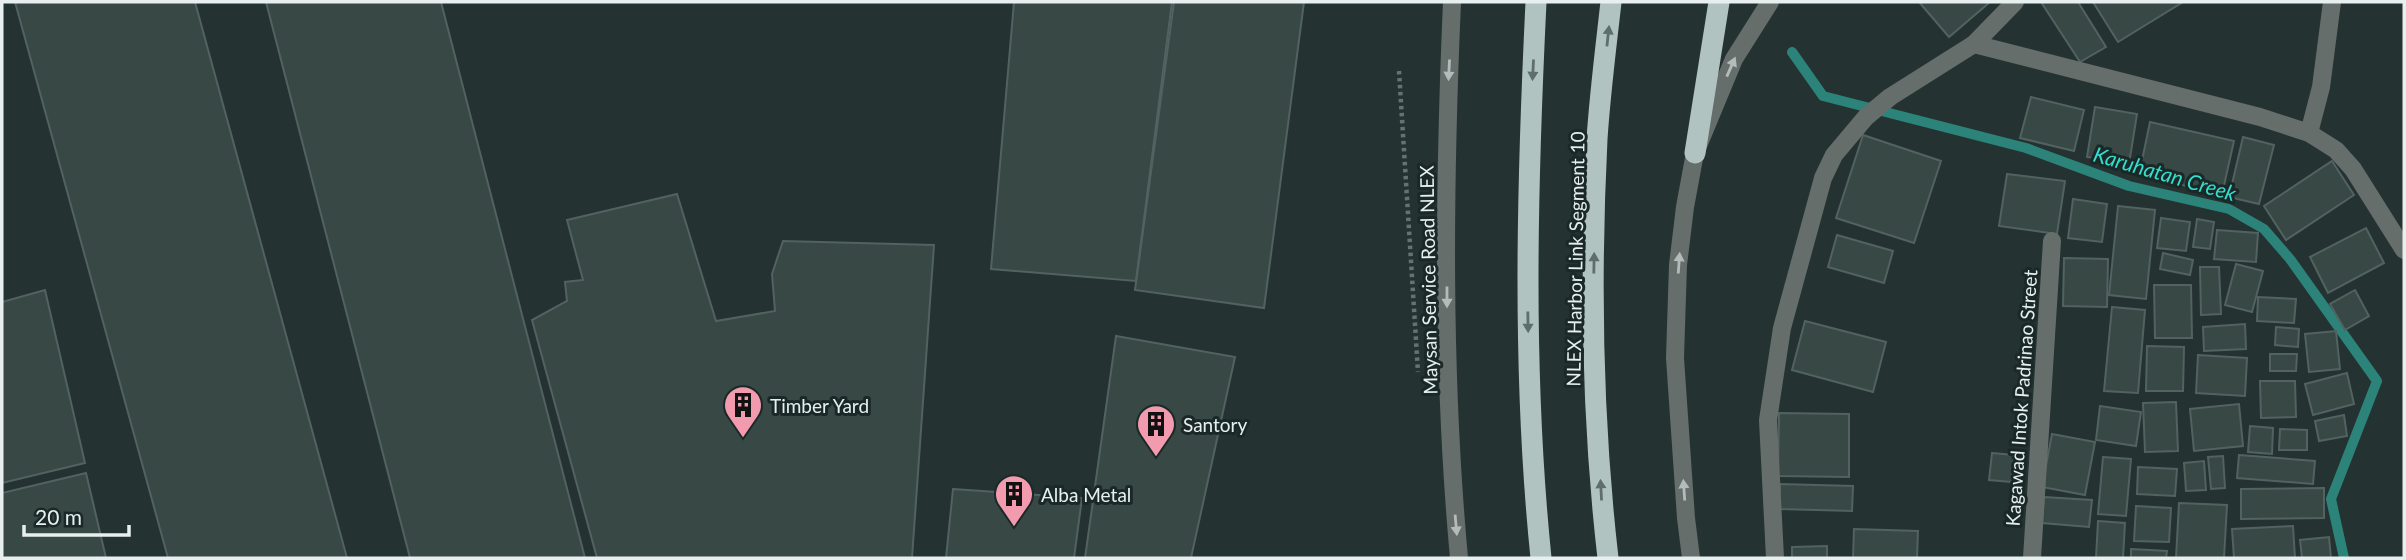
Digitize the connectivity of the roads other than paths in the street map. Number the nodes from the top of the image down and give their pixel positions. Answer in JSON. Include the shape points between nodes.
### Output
{"nodes":[{"id":1,"x":1452,"y":2,"type":"edge"},
{"id":2,"x":1536,"y":2,"type":"edge"},
{"id":3,"x":1611,"y":2,"type":"edge"},
{"id":4,"x":1719,"y":2,"type":"edge"},
{"id":5,"x":1770,"y":2,"type":"edge"},
{"id":6,"x":2015,"y":2,"type":"edge"},
{"id":7,"x":2332,"y":2,"type":"edge"},
{"id":8,"x":1974,"y":44,"type":"junction"},
{"id":9,"x":2309,"y":133,"type":"junction"},
{"id":10,"x":1695,"y":153,"type":"junction"},
{"id":11,"x":2052,"y":241,"type":"dead end"},
{"id":12,"x":2404,"y":250,"type":"edge"},
{"id":13,"x":1459,"y":558,"type":"edge"},
{"id":14,"x":1541,"y":558,"type":"edge"},
{"id":15,"x":1608,"y":558,"type":"edge"},
{"id":16,"x":1691,"y":558,"type":"edge"},
{"id":17,"x":1775,"y":558,"type":"edge"},
{"id":18,"x":2032,"y":558,"type":"edge"}],
"edges":[{"from":1,"to":13,"type":"street","name":"Maysan Service Road NLEX","one_way":true,"via":[[1447,323]]},
{"from":2,"to":14,"type":"highway","one_way":true,"via":[[1527,321]]},
{"from":15,"to":3,"type":"highway","name":"NLEX Harbor Link Segment 10","one_way":true,"via":[[1593,322],[1597,138]]},
{"from":4,"to":10,"type":"highway"},
{"from":10,"to":5,"type":"street","one_way":true,"via":[[1734,59]]},
{"from":6,"to":8,"type":"street"},
{"from":7,"to":9,"type":"street","via":[[2321,87]]},
{"from":8,"to":9,"type":"street"},
{"from":8,"to":17,"type":"street","via":[[1866,117],[1834,155],[1823,178],[1782,328],[1768,420]]},
{"from":9,"to":12,"type":"street","via":[[2336,150],[2353,169]]},
{"from":16,"to":10,"type":"street","one_way":true,"via":[[1675,358],[1678,265]]},
{"from":11,"to":18,"type":"street","name":"Kagawad Intok Padrinao Street"}]}
